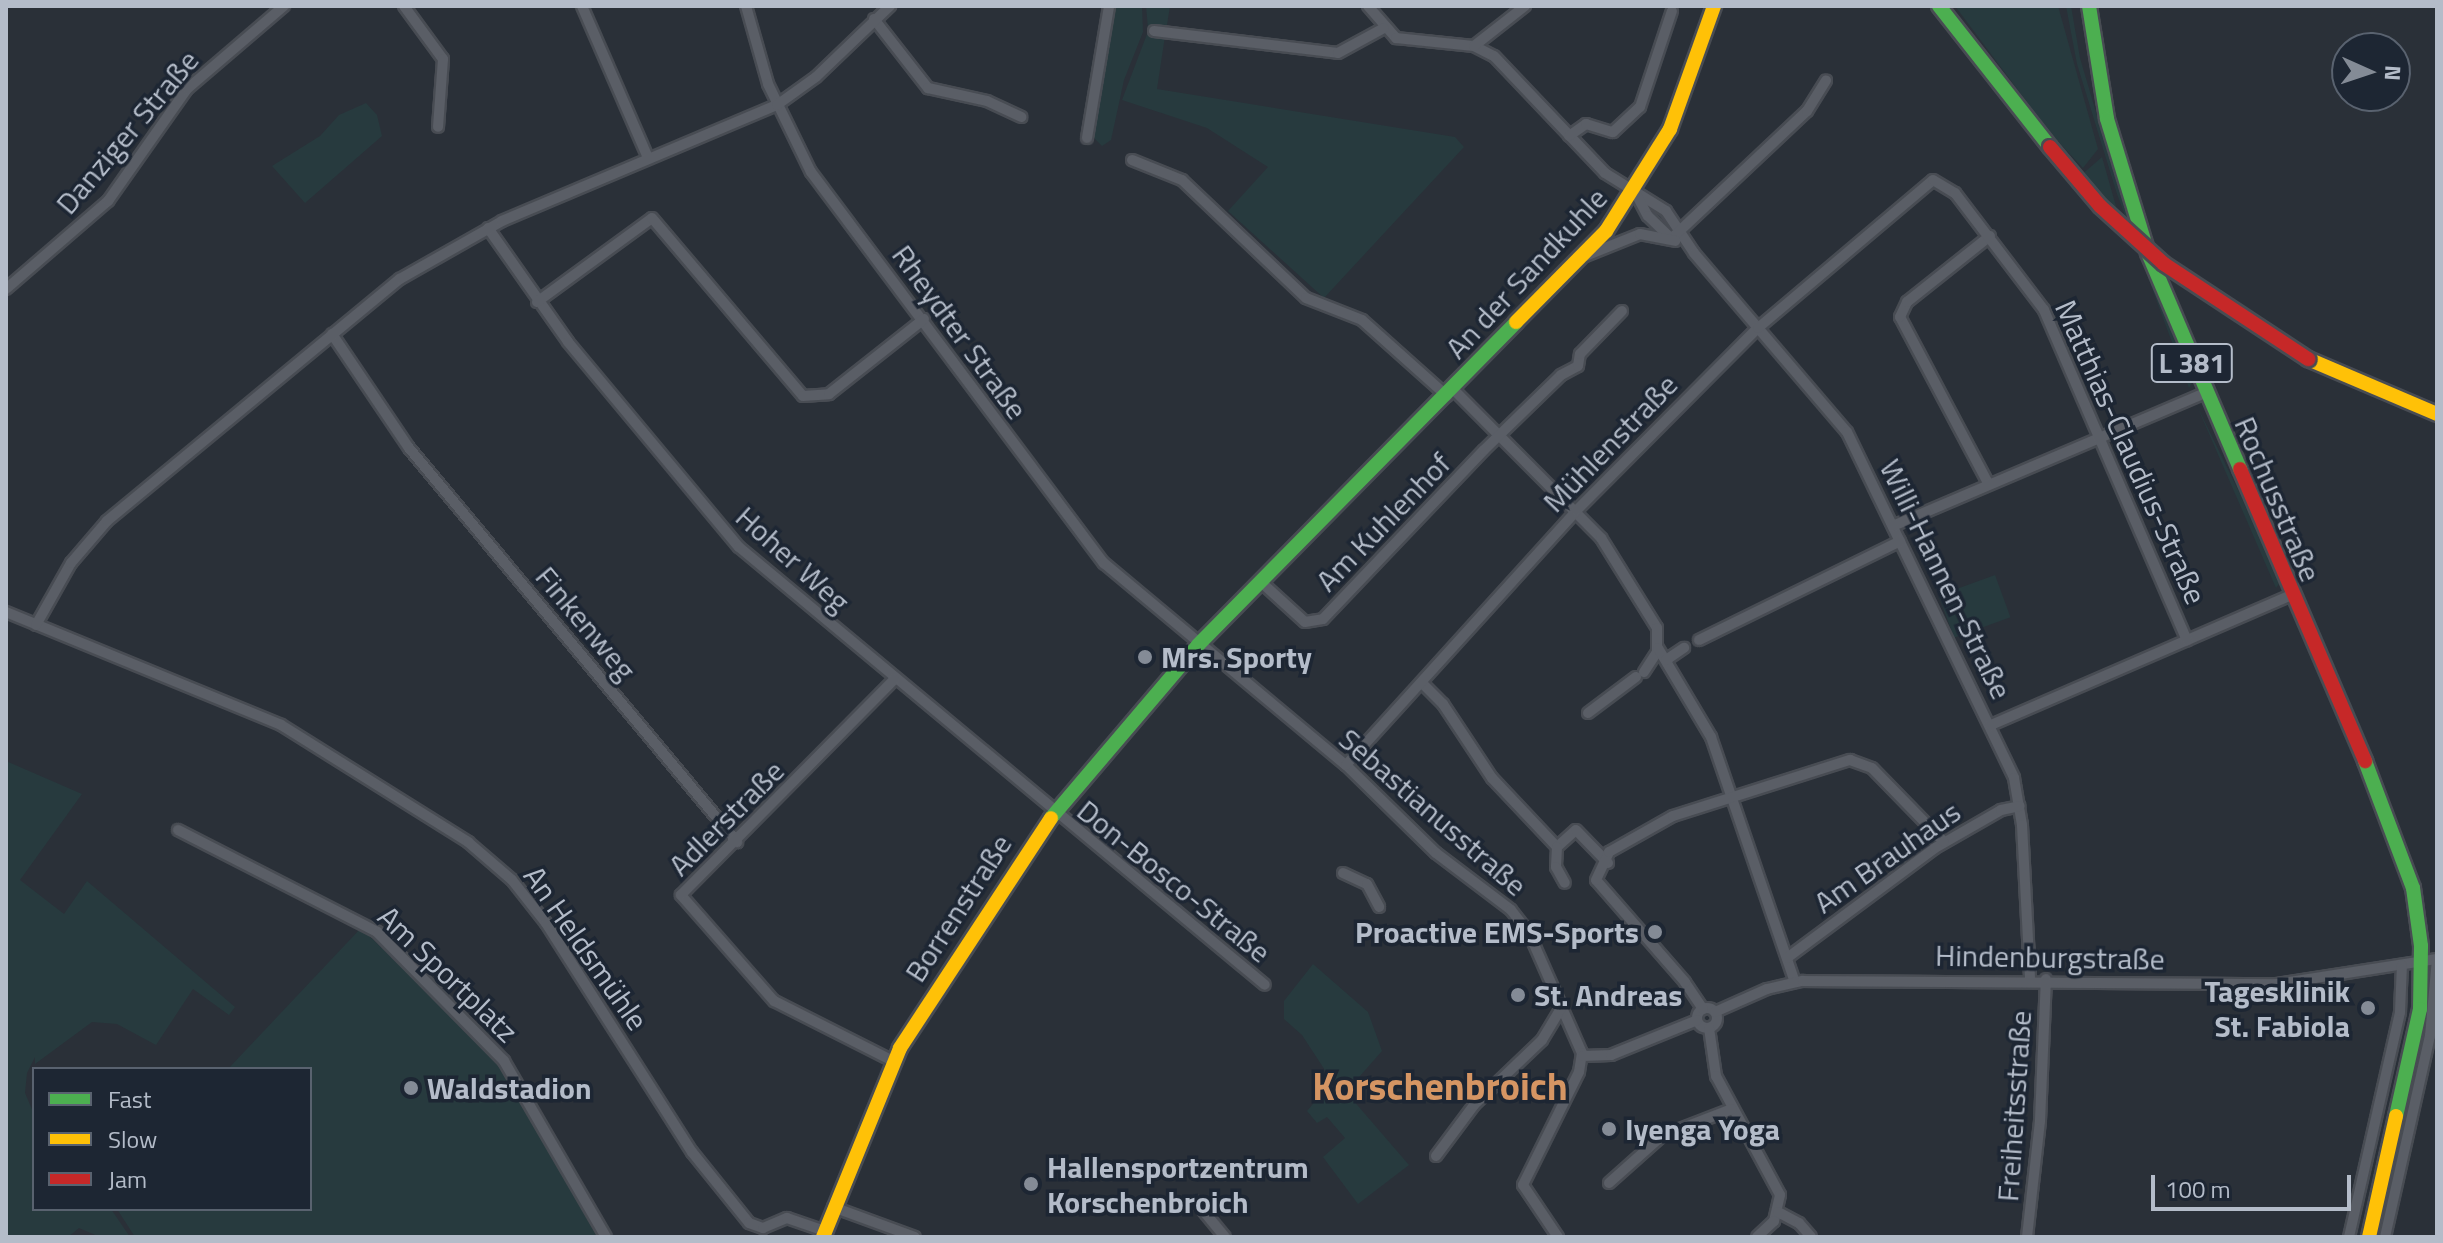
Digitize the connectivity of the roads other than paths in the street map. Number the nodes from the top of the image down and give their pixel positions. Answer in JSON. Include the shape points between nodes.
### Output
{"nodes":[{"id":1,"x":284,"y":6,"type":"edge"},
{"id":2,"x":404,"y":6,"type":"edge"},
{"id":3,"x":582,"y":6,"type":"edge"},
{"id":4,"x":746,"y":6,"type":"edge"},
{"id":5,"x":890,"y":6,"type":"edge"},
{"id":6,"x":1109,"y":6,"type":"edge"},
{"id":7,"x":1368,"y":6,"type":"edge"},
{"id":8,"x":1525,"y":6,"type":"edge"},
{"id":9,"x":1714,"y":6,"type":"edge"},
{"id":10,"x":1939,"y":6,"type":"edge"},
{"id":11,"x":2089,"y":6,"type":"edge"},
{"id":12,"x":1672,"y":11,"type":"dead end"},
{"id":13,"x":874,"y":19,"type":"junction"},
{"id":14,"x":1384,"y":28,"type":"junction"},
{"id":15,"x":1154,"y":31,"type":"dead end"},
{"id":16,"x":1474,"y":46,"type":"junction"},
{"id":17,"x":1826,"y":81,"type":"dead end"},
{"id":18,"x":777,"y":105,"type":"junction"},
{"id":19,"x":1022,"y":117,"type":"dead end"},
{"id":20,"x":438,"y":127,"type":"dead end"},
{"id":21,"x":1569,"y":136,"type":"junction"},
{"id":22,"x":1087,"y":138,"type":"dead end"},
{"id":23,"x":648,"y":158,"type":"junction"},
{"id":24,"x":1132,"y":160,"type":"dead end"},
{"id":25,"x":1933,"y":180,"type":"joint"},
{"id":26,"x":1635,"y":192,"type":"junction"},
{"id":27,"x":488,"y":228,"type":"junction"},
{"id":28,"x":1676,"y":235,"type":"junction"},
{"id":29,"x":1990,"y":236,"type":"junction"},
{"id":30,"x":1583,"y":257,"type":"junction"},
{"id":31,"x":6,"y":289,"type":"edge"},
{"id":32,"x":537,"y":302,"type":"junction"},
{"id":33,"x":1622,"y":311,"type":"dead end"},
{"id":34,"x":924,"y":319,"type":"junction"},
{"id":35,"x":1758,"y":328,"type":"junction"},
{"id":36,"x":332,"y":334,"type":"junction"},
{"id":37,"x":1451,"y":393,"type":"junction"},
{"id":38,"x":2205,"y":393,"type":"junction"},
{"id":39,"x":2437,"y":414,"type":"edge"},
{"id":40,"x":1500,"y":435,"type":"junction"},
{"id":41,"x":2101,"y":435,"type":"junction"},
{"id":42,"x":1988,"y":483,"type":"junction"},
{"id":43,"x":1576,"y":511,"type":"junction"},
{"id":44,"x":1893,"y":526,"type":"junction"},
{"id":45,"x":1900,"y":541,"type":"junction"},
{"id":46,"x":1261,"y":582,"type":"junction"},
{"id":47,"x":2291,"y":595,"type":"junction"},
{"id":48,"x":6,"y":612,"type":"edge"},
{"id":49,"x":36,"y":625,"type":"junction"},
{"id":50,"x":1699,"y":640,"type":"dead end"},
{"id":51,"x":2187,"y":640,"type":"junction"},
{"id":52,"x":1198,"y":645,"type":"junction"},
{"id":53,"x":1658,"y":648,"type":"junction"},
{"id":54,"x":1684,"y":648,"type":"dead end"},
{"id":55,"x":1666,"y":660,"type":"junction"},
{"id":56,"x":894,"y":680,"type":"junction"},
{"id":57,"x":1422,"y":683,"type":"junction"},
{"id":58,"x":1588,"y":713,"type":"dead end"},
{"id":59,"x":1991,"y":725,"type":"junction"},
{"id":60,"x":1346,"y":765,"type":"junction"},
{"id":61,"x":1732,"y":796,"type":"junction"},
{"id":62,"x":2020,"y":806,"type":"junction"},
{"id":63,"x":1053,"y":814,"type":"junction"},
{"id":64,"x":178,"y":830,"type":"dead end"},
{"id":65,"x":737,"y":842,"type":"junction"},
{"id":66,"x":1944,"y":842,"type":"junction"},
{"id":67,"x":1557,"y":847,"type":"junction"},
{"id":68,"x":1608,"y":863,"type":"junction"},
{"id":69,"x":1343,"y":873,"type":"dead end"},
{"id":70,"x":1565,"y":883,"type":"dead end"},
{"id":71,"x":1379,"y":907,"type":"dead end"},
{"id":72,"x":1787,"y":958,"type":"junction"},
{"id":73,"x":2432,"y":960,"type":"edge"},
{"id":74,"x":2402,"y":965,"type":"junction"},
{"id":75,"x":2030,"y":979,"type":"junction"},
{"id":76,"x":2046,"y":979,"type":"junction"},
{"id":77,"x":1795,"y":982,"type":"junction"},
{"id":78,"x":1265,"y":985,"type":"dead end"},
{"id":79,"x":1563,"y":1005,"type":"junction"},
{"id":80,"x":1715,"y":1012,"type":"junction"},
{"id":81,"x":1700,"y":1014,"type":"junction"},
{"id":82,"x":1709,"y":1028,"type":"junction"},
{"id":83,"x":1583,"y":1056,"type":"junction"},
{"id":84,"x":893,"y":1061,"type":"junction"},
{"id":85,"x":1732,"y":1109,"type":"junction"},
{"id":86,"x":1436,"y":1156,"type":"dead end"},
{"id":87,"x":1609,"y":1183,"type":"dead end"},
{"id":88,"x":1196,"y":1202,"type":"dead end"},
{"id":89,"x":833,"y":1207,"type":"junction"},
{"id":90,"x":1778,"y":1212,"type":"junction"},
{"id":91,"x":824,"y":1234,"type":"edge"},
{"id":92,"x":606,"y":1237,"type":"edge"},
{"id":93,"x":915,"y":1237,"type":"edge"},
{"id":94,"x":1225,"y":1237,"type":"edge"},
{"id":95,"x":1558,"y":1237,"type":"edge"},
{"id":96,"x":1757,"y":1237,"type":"edge"},
{"id":97,"x":1811,"y":1237,"type":"edge"},
{"id":98,"x":2027,"y":1237,"type":"edge"},
{"id":99,"x":2349,"y":1237,"type":"edge"},
{"id":100,"x":2369,"y":1237,"type":"edge"},
{"id":101,"x":2385,"y":1237,"type":"edge"}],
"edges":[{"from":1,"to":31,"type":"street","name":"Danziger Straße","via":[[187,89],[108,201]]},
{"from":2,"to":20,"type":"street","via":[[442,54]]},
{"from":3,"to":23,"type":"street"},
{"from":4,"to":18,"type":"street","name":"Rheydter Straße"},
{"from":5,"to":13,"type":"street"},
{"from":6,"to":22,"type":"street"},
{"from":7,"to":14,"type":"street"},
{"from":8,"to":16,"type":"street"},
{"from":9,"to":26,"type":"main road","name":"An der Sandkuhle","via":[[1678,112]]},
{"from":10,"to":39,"type":"main road","bridge":true,"via":[[2100,206],[2164,264],[2308,359]]},
{"from":11,"to":38,"type":"main road","name":"Rochusstraße","number":"L 381","via":[[2097,71],[2126,188]]},
{"from":12,"to":21,"type":"street","via":[[1642,105],[1613,132],[1586,124]]},
{"from":13,"to":18,"type":"street","via":[[816,77]]},
{"from":13,"to":19,"type":"street","via":[[931,90],[987,101]]},
{"from":14,"to":15,"type":"street","via":[[1338,53]]},
{"from":14,"to":16,"type":"street","via":[[1406,41]]},
{"from":16,"to":21,"type":"street","via":[[1499,61]]},
{"from":17,"to":28,"type":"street","via":[[1807,111]]},
{"from":18,"to":23,"type":"street"},
{"from":18,"to":34,"type":"street","name":"Rheydter Straße","via":[[811,172]]},
{"from":21,"to":26,"type":"street","via":[[1605,173]]},
{"from":23,"to":27,"type":"street"},
{"from":24,"to":37,"type":"street","name":"An der Sandkuhle","via":[[1182,180],[1306,298],[1362,320]]},
{"from":25,"to":29,"type":"street","name":"Matthias-Claudius-Straße","via":[[1949,187]]},
{"from":25,"to":35,"type":"street","name":"Mühlenstraße"},
{"from":26,"to":28,"type":"street","name":"Willi-Hannen-Straße","via":[[1648,216]]},
{"from":26,"to":30,"type":"main road","name":"An der Sandkuhle"},
{"from":27,"to":32,"type":"street","name":"Hoher Weg"},
{"from":27,"to":36,"type":"street","via":[[415,269]]},
{"from":28,"to":30,"type":"street","name":"Willi-Hannen-Straße","via":[[1634,235]]},
{"from":28,"to":35,"type":"street","name":"Willi-Hannen-Straße"},
{"from":29,"to":41,"type":"street","name":"Matthias-Claudius-Straße","via":[[2044,310]]},
{"from":29,"to":42,"type":"street","via":[[1907,302],[1900,317]]},
{"from":30,"to":37,"type":"main road","name":"An der Sandkuhle"},
{"from":32,"to":34,"type":"street","via":[[652,218],[803,396],[829,394]]},
{"from":32,"to":56,"type":"street","name":"Hoher Weg","via":[[728,536]]},
{"from":33,"to":40,"type":"street","name":"Am Kuhlenhof","via":[[1580,354],[1578,366],[1561,375]]},
{"from":34,"to":52,"type":"street","name":"Rheydter Straße","via":[[1104,563]]},
{"from":35,"to":43,"type":"street","name":"Mühlenstraße"},
{"from":35,"to":44,"type":"street","name":"Willi-Hannen-Straße","via":[[1847,432]]},
{"from":36,"to":49,"type":"street","via":[[107,521],[71,563]]},
{"from":36,"to":65,"type":"street","name":"Finkenweg","via":[[398,434]]},
{"from":37,"to":40,"type":"street"},
{"from":37,"to":46,"type":"main road","name":"An der Sandkuhle"},
{"from":38,"to":41,"type":"street"},
{"from":38,"to":47,"type":"main road","name":"Rochusstraße","number":"L 381"},
{"from":40,"to":43,"type":"street"},
{"from":40,"to":46,"type":"street","name":"Am Kuhlenhof","via":[[1319,621],[1302,621]]},
{"from":41,"to":42,"type":"street"},
{"from":41,"to":51,"type":"street","name":"Matthias-Claudius-Straße"},
{"from":42,"to":44,"type":"street"},
{"from":43,"to":53,"type":"street","via":[[1601,538],[1655,622]]},
{"from":43,"to":57,"type":"street","name":"Mühlenstraße"},
{"from":44,"to":45,"type":"street","name":"Willi-Hannen-Straße"},
{"from":45,"to":50,"type":"street"},
{"from":45,"to":59,"type":"street","name":"Willi-Hannen-Straße"},
{"from":46,"to":52,"type":"main road","name":"An der Sandkuhle"},
{"from":47,"to":51,"type":"street"},
{"from":47,"to":73,"type":"main road","name":"Rochusstraße","number":"L 381","via":[[2402,851]]},
{"from":48,"to":49,"type":"street","name":"An Heldsmühle"},
{"from":49,"to":91,"type":"street","name":"An Heldsmühle","via":[[281,725],[468,842],[512,880],[546,923],[692,1152],[749,1223],[759,1228],[787,1218]]},
{"from":51,"to":59,"type":"street"},
{"from":52,"to":60,"type":"street","name":"Sebastianusstraße"},
{"from":52,"to":63,"type":"main road","name":"Borrenstraße"},
{"from":53,"to":55,"type":"street"},
{"from":53,"to":58,"type":"street","via":[[1640,675]]},
{"from":54,"to":55,"type":"street"},
{"from":55,"to":61,"type":"street","via":[[1708,731]]},
{"from":56,"to":63,"type":"street","name":"Hoher Weg"},
{"from":56,"to":65,"type":"street","name":"Adlerstraße"},
{"from":57,"to":60,"type":"street","name":"Mühlenstraße"},
{"from":57,"to":67,"type":"street","via":[[1443,704],[1492,778]]},
{"from":59,"to":62,"type":"street","name":"Willi-Hannen-Straße"},
{"from":60,"to":79,"type":"street","name":"Sebastianusstraße","via":[[1440,857],[1515,914]]},
{"from":61,"to":66,"type":"street","via":[[1833,763],[1859,761]]},
{"from":61,"to":68,"type":"street","via":[[1636,834],[1609,852]]},
{"from":61,"to":72,"type":"street"},
{"from":62,"to":66,"type":"street","name":"Am Brauhaus","via":[[2001,810]]},
{"from":62,"to":75,"type":"street","name":"Willi-Hannen-Straße"},
{"from":63,"to":78,"type":"street","name":"Don-Bosco-Straße"},
{"from":63,"to":84,"type":"main road","name":"Borrenstraße"},
{"from":64,"to":92,"type":"street","name":"Am Sportplatz","via":[[377,932],[504,1061]]},
{"from":65,"to":84,"type":"street","name":"Adlerstraße","via":[[683,888],[682,899],[771,999]]},
{"from":66,"to":72,"type":"street","name":"Am Brauhaus"},
{"from":67,"to":68,"type":"street","via":[[1576,830]]},
{"from":67,"to":70,"type":"street","via":[[1556,867]]},
{"from":68,"to":81,"type":"street","via":[[1596,880],[1685,982]]},
{"from":69,"to":71,"type":"street","via":[[1367,884]]},
{"from":72,"to":77,"type":"street"},
{"from":73,"to":74,"type":"street","name":"Hindenburgstraße"},
{"from":73,"to":100,"type":"main road","number":"L 381"},
{"from":73,"to":101,"type":"street","via":[[2428,1049]]},
{"from":74,"to":76,"type":"street","name":"Hindenburgstraße","via":[[2277,984]]},
{"from":74,"to":99,"type":"street","via":[[2400,1012]]},
{"from":75,"to":76,"type":"street","name":"Hindenburgstraße"},
{"from":75,"to":77,"type":"street","name":"Hindenburgstraße"},
{"from":76,"to":98,"type":"street","name":"Freiheitsstraße","via":[[2042,1095]]},
{"from":77,"to":80,"type":"street","name":"Hindenburgstraße"},
{"from":79,"to":83,"type":"street","name":"Sebastianusstraße"},
{"from":79,"to":86,"type":"street","via":[[1542,1040],[1474,1105]]},
{"from":80,"to":81,"type":"street"},
{"from":80,"to":82,"type":"street","via":[[1716,1024]]},
{"from":81,"to":82,"type":"street"},
{"from":81,"to":83,"type":"street","via":[[1614,1054]]},
{"from":82,"to":85,"type":"street","via":[[1713,1068]]},
{"from":83,"to":95,"type":"street","via":[[1523,1185]]},
{"from":84,"to":89,"type":"main road","name":"Borrenstraße"},
{"from":85,"to":87,"type":"street","via":[[1662,1136]]},
{"from":85,"to":90,"type":"street","via":[[1777,1186]]},
{"from":88,"to":94,"type":"street"},
{"from":89,"to":91,"type":"main road","name":"Borrenstraße"},
{"from":89,"to":93,"type":"street"},
{"from":90,"to":96,"type":"street"},
{"from":90,"to":97,"type":"street"}]}
